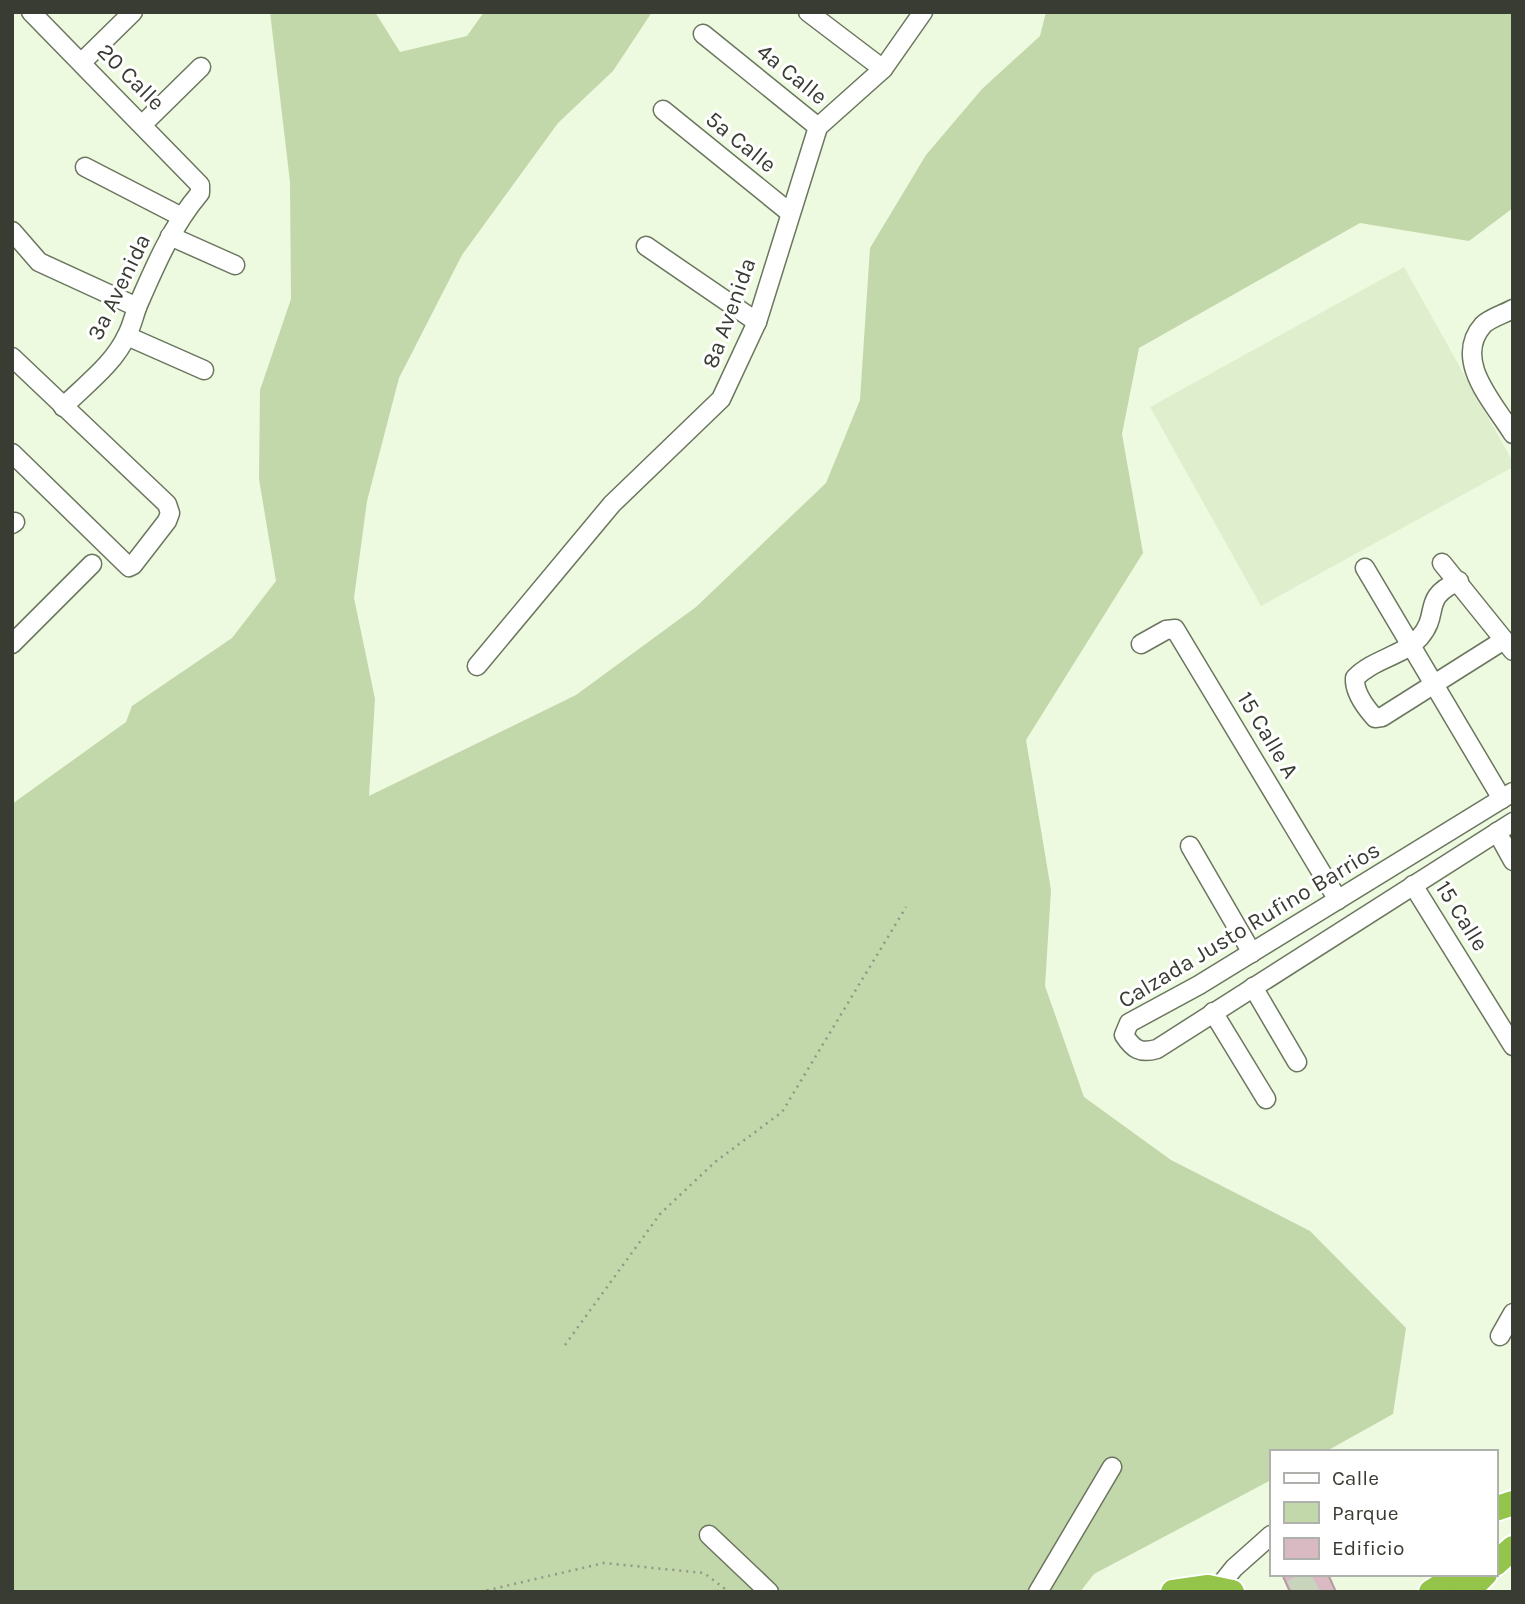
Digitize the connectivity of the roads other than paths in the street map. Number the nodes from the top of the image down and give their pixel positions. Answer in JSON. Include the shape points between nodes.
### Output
{"nodes":[{"id":1,"x":31,"y":12,"type":"edge"},
{"id":2,"x":132,"y":12,"type":"edge"},
{"id":3,"x":808,"y":12,"type":"edge"},
{"id":4,"x":923,"y":12,"type":"edge"},
{"id":5,"x":703,"y":34,"type":"dead end"},
{"id":6,"x":82,"y":62,"type":"junction"},
{"id":7,"x":201,"y":67,"type":"dead end"},
{"id":8,"x":883,"y":69,"type":"junction"},
{"id":9,"x":663,"y":110,"type":"dead end"},
{"id":10,"x":143,"y":124,"type":"junction"},
{"id":11,"x":818,"y":127,"type":"junction"},
{"id":12,"x":86,"y":167,"type":"dead end"},
{"id":13,"x":196,"y":178,"type":"joint"},
{"id":14,"x":789,"y":212,"type":"junction"},
{"id":15,"x":180,"y":216,"type":"junction"},
{"id":16,"x":12,"y":231,"type":"edge"},
{"id":17,"x":170,"y":236,"type":"junction"},
{"id":18,"x":646,"y":246,"type":"dead end"},
{"id":19,"x":235,"y":265,"type":"dead end"},
{"id":20,"x":137,"y":307,"type":"junction"},
{"id":21,"x":1513,"y":309,"type":"edge"},
{"id":22,"x":757,"y":322,"type":"junction"},
{"id":23,"x":127,"y":336,"type":"junction"},
{"id":24,"x":12,"y":357,"type":"edge"},
{"id":25,"x":204,"y":370,"type":"dead end"},
{"id":26,"x":63,"y":407,"type":"junction"},
{"id":27,"x":1513,"y":434,"type":"edge"},
{"id":28,"x":12,"y":453,"type":"edge"},
{"id":29,"x":1442,"y":563,"type":"dead end"},
{"id":30,"x":92,"y":564,"type":"dead end"},
{"id":31,"x":1365,"y":568,"type":"dead end"},
{"id":32,"x":1459,"y":581,"type":"junction"},
{"id":33,"x":12,"y":643,"type":"edge"},
{"id":34,"x":1141,"y":644,"type":"dead end"},
{"id":35,"x":1413,"y":645,"type":"junction"},
{"id":36,"x":1509,"y":645,"type":"edge"},
{"id":37,"x":477,"y":666,"type":"dead end"},
{"id":38,"x":1436,"y":685,"type":"junction"},
{"id":39,"x":1507,"y":796,"type":"edge"},
{"id":40,"x":1513,"y":822,"type":"edge"},
{"id":41,"x":1497,"y":832,"type":"junction"},
{"id":42,"x":1190,"y":846,"type":"dead end"},
{"id":43,"x":1513,"y":861,"type":"edge"},
{"id":44,"x":1413,"y":885,"type":"junction"},
{"id":45,"x":1338,"y":900,"type":"junction"},
{"id":46,"x":1282,"y":934,"type":"junction"},
{"id":47,"x":1252,"y":953,"type":"junction"},
{"id":48,"x":1298,"y":959,"type":"junction"},
{"id":49,"x":1253,"y":987,"type":"junction"},
{"id":50,"x":1213,"y":1012,"type":"junction"},
{"id":51,"x":1513,"y":1046,"type":"edge"},
{"id":52,"x":1297,"y":1062,"type":"dead end"},
{"id":53,"x":1266,"y":1100,"type":"dead end"},
{"id":54,"x":1513,"y":1313,"type":"edge"},
{"id":55,"x":1500,"y":1336,"type":"dead end"},
{"id":56,"x":1112,"y":1467,"type":"dead end"},
{"id":57,"x":709,"y":1535,"type":"dead end"},
{"id":58,"x":1270,"y":1536,"type":"edge"},
{"id":59,"x":1513,"y":1538,"type":"edge"},
{"id":60,"x":1513,"y":1548,"type":"edge"},
{"id":61,"x":1497,"y":1549,"type":"edge"},
{"id":62,"x":1497,"y":1562,"type":"edge"},
{"id":63,"x":1457,"y":1576,"type":"edge"},
{"id":64,"x":1483,"y":1576,"type":"edge"},
{"id":65,"x":1225,"y":1590,"type":"edge"},
{"id":66,"x":769,"y":1592,"type":"edge"},
{"id":67,"x":1038,"y":1592,"type":"edge"},
{"id":68,"x":1173,"y":1592,"type":"edge"},
{"id":69,"x":1431,"y":1592,"type":"edge"},
{"id":70,"x":1467,"y":1592,"type":"edge"}],
"edges":[{"from":1,"to":6,"type":"street","name":"20 Calle"},
{"from":2,"to":6,"type":"street"},
{"from":3,"to":8,"type":"street"},
{"from":4,"to":8,"type":"street","name":"8a Avenida"},
{"from":5,"to":11,"type":"street","name":"4a Calle"},
{"from":6,"to":10,"type":"street","name":"20 Calle"},
{"from":7,"to":10,"type":"street"},
{"from":8,"to":11,"type":"street","name":"8a Avenida"},
{"from":9,"to":14,"type":"street","name":"5a Calle"},
{"from":10,"to":13,"type":"street","name":"20 Calle"},
{"from":11,"to":14,"type":"street","name":"8a Avenida"},
{"from":12,"to":15,"type":"street"},
{"from":13,"to":15,"type":"street","name":"3a Avenida","via":[[200,193]]},
{"from":14,"to":22,"type":"street","name":"8a Avenida"},
{"from":15,"to":17,"type":"street","name":"3a Avenida"},
{"from":16,"to":20,"type":"street","via":[[39,262]]},
{"from":17,"to":19,"type":"street"},
{"from":17,"to":20,"type":"street","name":"3a Avenida"},
{"from":18,"to":22,"type":"street"},
{"from":20,"to":23,"type":"street","name":"3a Avenida"},
{"from":21,"to":27,"type":"street","via":[[1484,324],[1470,346],[1472,366]]},
{"from":22,"to":37,"type":"street","name":"8a Avenida","via":[[721,399],[612,504]]},
{"from":23,"to":25,"type":"street"},
{"from":23,"to":26,"type":"street","name":"3a Avenida","via":[[110,362]]},
{"from":24,"to":26,"type":"street"},
{"from":26,"to":28,"type":"street","via":[[167,504],[167,521],[134,565],[124,564]]},
{"from":29,"to":32,"type":"street"},
{"from":30,"to":33,"type":"street"},
{"from":31,"to":35,"type":"street"},
{"from":32,"to":35,"type":"street","via":[[1435,597],[1424,633]]},
{"from":32,"to":36,"type":"street"},
{"from":34,"to":45,"type":"street","name":"15 Calle A","via":[[1175,629]]},
{"from":35,"to":38,"type":"street"},
{"from":35,"to":38,"type":"street","via":[[1361,672],[1355,678],[1360,696],[1375,718]]},
{"from":36,"to":38,"type":"street"},
{"from":38,"to":39,"type":"street"},
{"from":39,"to":45,"type":"street","name":"Calzada Justo Rufino Barrios"},
{"from":40,"to":41,"type":"street","name":"Calzada Justo Rufino Barrios"},
{"from":41,"to":43,"type":"street"},
{"from":41,"to":44,"type":"street","name":"Calzada Justo Rufino Barrios"},
{"from":42,"to":47,"type":"street"},
{"from":44,"to":48,"type":"street","name":"Calzada Justo Rufino Barrios"},
{"from":44,"to":51,"type":"street","name":"15 Calle"},
{"from":45,"to":46,"type":"street","name":"Calzada Justo Rufino Barrios"},
{"from":46,"to":47,"type":"street","name":"Calzada Justo Rufino Barrios"},
{"from":46,"to":48,"type":"street"},
{"from":47,"to":50,"type":"street","name":"Calzada Justo Rufino Barrios","via":[[1129,1023],[1124,1035],[1131,1046],[1147,1052]]},
{"from":48,"to":49,"type":"street","name":"Calzada Justo Rufino Barrios"},
{"from":49,"to":50,"type":"street","name":"Calzada Justo Rufino Barrios"},
{"from":49,"to":52,"type":"street"},
{"from":50,"to":53,"type":"street"},
{"from":54,"to":55,"type":"street"},
{"from":56,"to":67,"type":"street"},
{"from":57,"to":66,"type":"street"},
{"from":58,"to":65,"type":"street","via":[[1234,1568]]},
{"from":59,"to":61,"type":"highway"},
{"from":60,"to":62,"type":"highway"},
{"from":63,"to":69,"type":"highway"},
{"from":64,"to":70,"type":"highway"},
{"from":65,"to":68,"type":"highway"}]}
